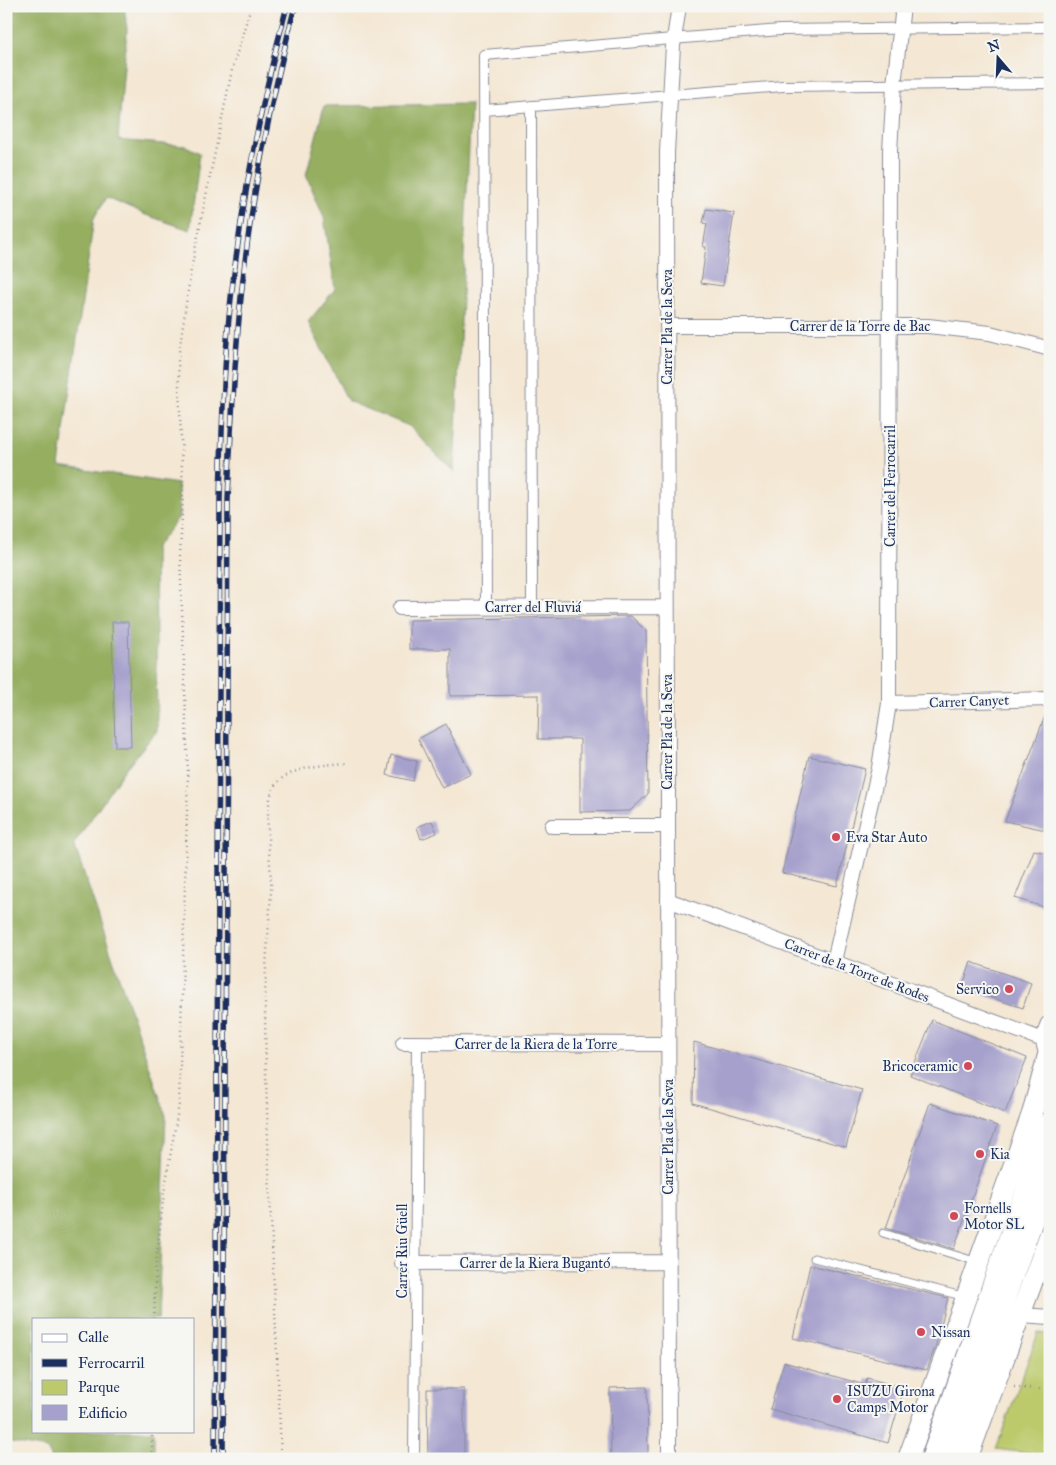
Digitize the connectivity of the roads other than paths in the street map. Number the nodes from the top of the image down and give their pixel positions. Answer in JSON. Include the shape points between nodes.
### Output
{"nodes":[{"id":1,"x":679,"y":6,"type":"edge"},
{"id":2,"x":903,"y":6,"type":"edge"},
{"id":3,"x":1050,"y":27,"type":"edge"},
{"id":4,"x":899,"y":29,"type":"junction"},
{"id":5,"x":674,"y":39,"type":"junction"},
{"id":6,"x":1050,"y":83,"type":"edge"},
{"id":7,"x":894,"y":85,"type":"junction"},
{"id":8,"x":670,"y":94,"type":"junction"},
{"id":9,"x":531,"y":106,"type":"junction"},
{"id":10,"x":484,"y":110,"type":"junction"},
{"id":11,"x":667,"y":326,"type":"junction"},
{"id":12,"x":890,"y":326,"type":"junction"},
{"id":13,"x":1050,"y":349,"type":"edge"},
{"id":14,"x":667,"y":607,"type":"junction"},
{"id":15,"x":400,"y":608,"type":"dead end"},
{"id":16,"x":486,"y":608,"type":"junction"},
{"id":17,"x":532,"y":608,"type":"junction"},
{"id":18,"x":1050,"y":699,"type":"edge"},
{"id":19,"x":889,"y":703,"type":"junction"},
{"id":20,"x":552,"y":826,"type":"dead end"},
{"id":21,"x":668,"y":826,"type":"junction"},
{"id":22,"x":668,"y":900,"type":"junction"},
{"id":23,"x":834,"y":961,"type":"junction"},
{"id":24,"x":410,"y":1043,"type":"joint"},
{"id":25,"x":668,"y":1044,"type":"junction"},
{"id":26,"x":1048,"y":1045,"type":"edge"},
{"id":27,"x":1050,"y":1122,"type":"edge"},
{"id":28,"x":1050,"y":1173,"type":"edge"},
{"id":29,"x":883,"y":1233,"type":"dead end"},
{"id":30,"x":1050,"y":1234,"type":"edge"},
{"id":31,"x":814,"y":1258,"type":"dead end"},
{"id":32,"x":668,"y":1262,"type":"junction"},
{"id":33,"x":978,"y":1262,"type":"junction"},
{"id":34,"x":409,"y":1263,"type":"junction"},
{"id":35,"x":966,"y":1297,"type":"junction"},
{"id":36,"x":1021,"y":1314,"type":"junction"},
{"id":37,"x":1050,"y":1317,"type":"edge"},
{"id":38,"x":414,"y":1459,"type":"edge"},
{"id":39,"x":669,"y":1459,"type":"edge"},
{"id":40,"x":908,"y":1459,"type":"edge"},
{"id":41,"x":931,"y":1459,"type":"edge"},
{"id":42,"x":947,"y":1459,"type":"edge"},
{"id":43,"x":967,"y":1459,"type":"edge"}],
"edges":[{"from":1,"to":5,"type":"street","name":"Carrer Pla de la Seva"},
{"from":2,"to":4,"type":"street","name":"Carrer del Ferrocarril"},
{"from":3,"to":4,"type":"street"},
{"from":4,"to":5,"type":"street","via":[[780,30]]},
{"from":4,"to":7,"type":"street","name":"Carrer del Ferrocarril"},
{"from":5,"to":8,"type":"street","name":"Carrer Pla de la Seva"},
{"from":5,"to":10,"type":"street","via":[[484,55]]},
{"from":6,"to":7,"type":"street"},
{"from":7,"to":8,"type":"street","via":[[784,86]]},
{"from":7,"to":12,"type":"street","name":"Carrer del Ferrocarril","via":[[890,151]]},
{"from":8,"to":9,"type":"street"},
{"from":8,"to":11,"type":"street","name":"Carrer Pla de la Seva"},
{"from":9,"to":10,"type":"street"},
{"from":9,"to":17,"type":"street"},
{"from":10,"to":16,"type":"street"},
{"from":11,"to":12,"type":"street","name":"Carrer de la Torre de Bac"},
{"from":11,"to":14,"type":"street","name":"Carrer Pla de la Seva"},
{"from":12,"to":13,"type":"street","name":"Carrer de la Torre de Bac","via":[[958,328]]},
{"from":12,"to":19,"type":"street","name":"Carrer del Ferrocarril"},
{"from":14,"to":17,"type":"street","name":"Carrer del Fluviá"},
{"from":14,"to":21,"type":"street","name":"Carrer Pla de la Seva"},
{"from":15,"to":16,"type":"street","name":"Carrer del Fluviá"},
{"from":16,"to":17,"type":"street","name":"Carrer del Fluviá"},
{"from":18,"to":19,"type":"street","name":"Carrer Canyet"},
{"from":19,"to":23,"type":"street","name":"Carrer del Ferrocarril","via":[[879,768]]},
{"from":20,"to":21,"type":"street"},
{"from":21,"to":22,"type":"street","name":"Carrer Pla de la Seva"},
{"from":22,"to":23,"type":"street","name":"Carrer de la Torre de Rodes"},
{"from":22,"to":25,"type":"street","name":"Carrer Pla de la Seva"},
{"from":23,"to":26,"type":"street","name":"Carrer de la Torre de Rodes"},
{"from":24,"to":25,"type":"street","name":"Carrer de la Riera de la Torre"},
{"from":24,"to":34,"type":"street","name":"Carrer Riu Güell"},
{"from":25,"to":32,"type":"street","name":"Carrer Pla de la Seva"},
{"from":26,"to":33,"type":"main road","via":[[1032,1114]]},
{"from":27,"to":41,"type":"main road"},
{"from":28,"to":42,"type":"main road"},
{"from":29,"to":33,"type":"lane"},
{"from":30,"to":36,"type":"main road"},
{"from":31,"to":35,"type":"lane"},
{"from":32,"to":34,"type":"street","name":"Carrer de la Riera Bugantó"},
{"from":32,"to":39,"type":"street","name":"Carrer Pla de la Seva"},
{"from":33,"to":35,"type":"main road"},
{"from":34,"to":38,"type":"street","name":"Carrer Riu Güell"},
{"from":35,"to":40,"type":"main road"},
{"from":36,"to":37,"type":"street"},
{"from":36,"to":43,"type":"main road"}]}
